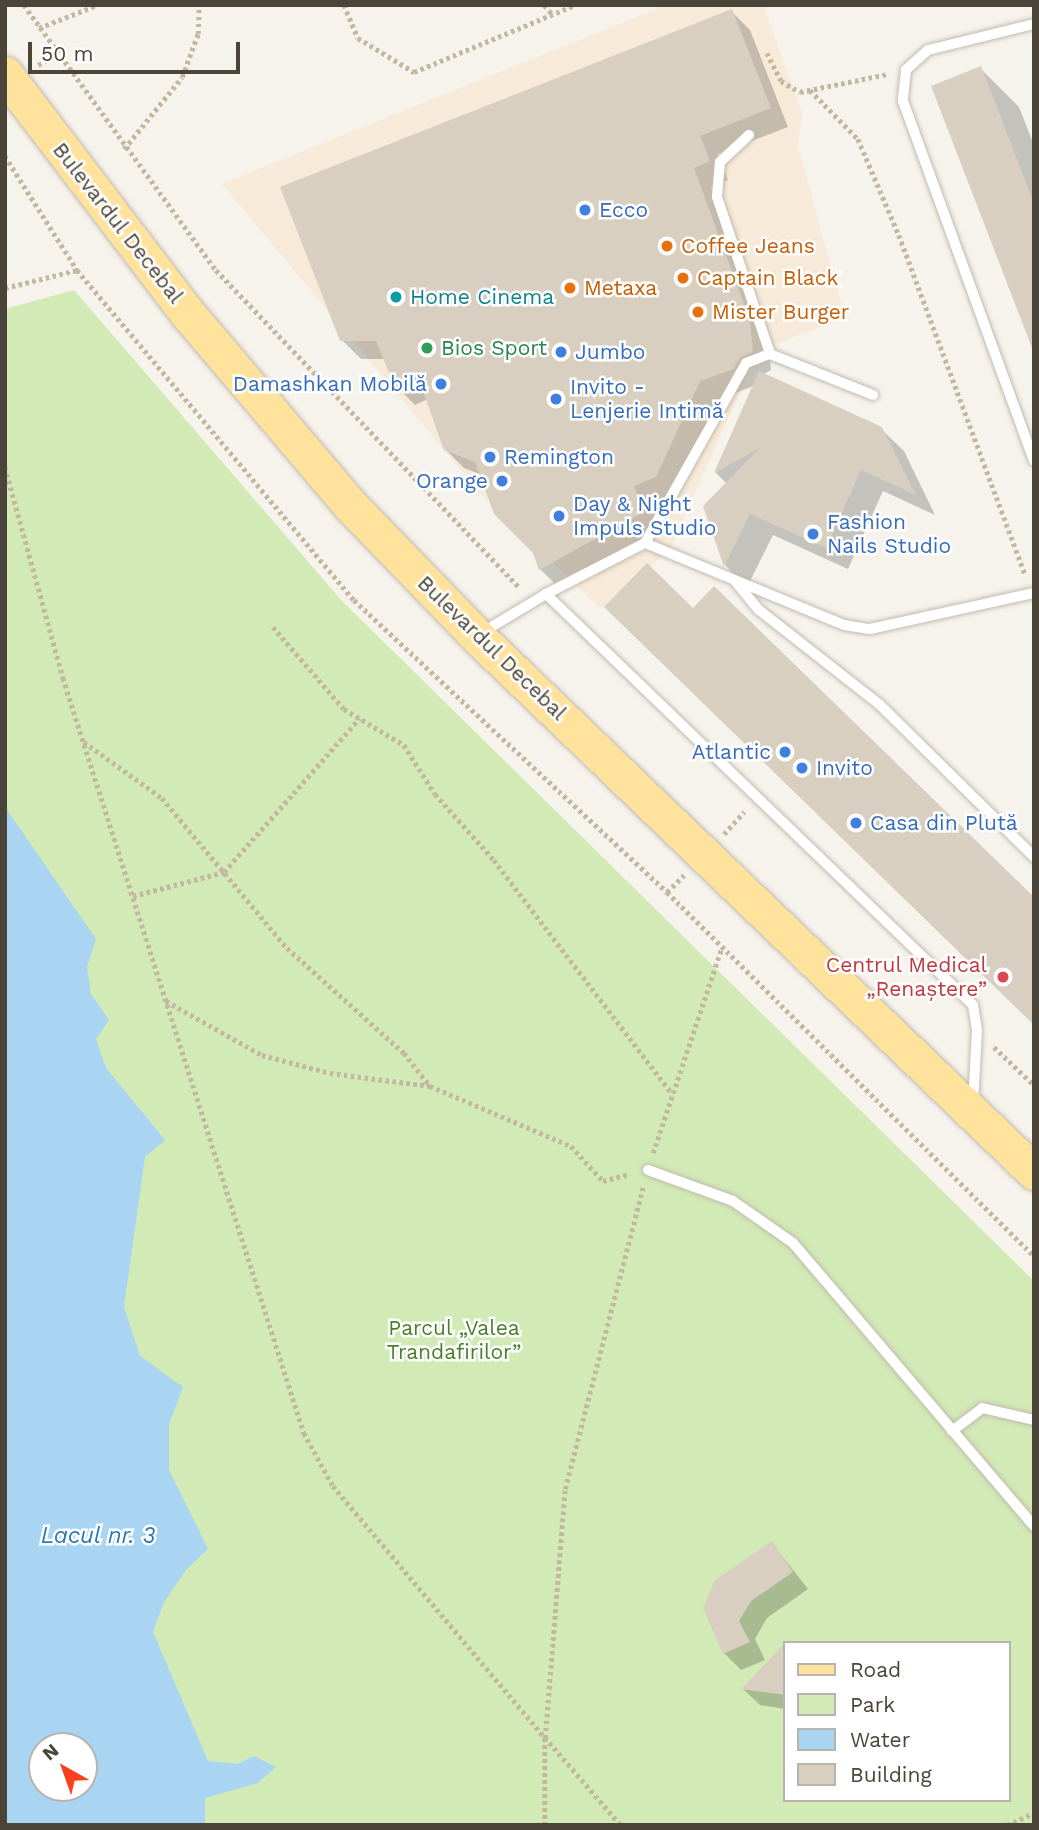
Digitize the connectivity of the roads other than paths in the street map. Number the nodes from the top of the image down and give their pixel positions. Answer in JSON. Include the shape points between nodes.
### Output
{"nodes":[{"id":1,"x":1034,"y":23,"type":"edge"},
{"id":2,"x":5,"y":74,"type":"edge"},
{"id":3,"x":749,"y":135,"type":"dead end"},
{"id":4,"x":770,"y":354,"type":"junction"},
{"id":5,"x":873,"y":395,"type":"dead end"},
{"id":6,"x":1034,"y":461,"type":"edge"},
{"id":7,"x":645,"y":543,"type":"junction"},
{"id":8,"x":734,"y":580,"type":"junction"},
{"id":9,"x":1033,"y":593,"type":"edge"},
{"id":10,"x":546,"y":594,"type":"junction"},
{"id":11,"x":480,"y":639,"type":"junction"},
{"id":12,"x":1034,"y":857,"type":"edge"},
{"id":13,"x":972,"y":1113,"type":"junction"},
{"id":14,"x":648,"y":1170,"type":"road end"},
{"id":15,"x":1034,"y":1172,"type":"edge"},
{"id":16,"x":1034,"y":1420,"type":"edge"},
{"id":17,"x":952,"y":1431,"type":"junction"},
{"id":18,"x":1034,"y":1525,"type":"edge"}],
"edges":[{"from":1,"to":6,"type":"lane","via":[[928,50],[906,70],[903,101]]},
{"from":2,"to":11,"type":"main road","name":"Bulevardul Decebal","via":[[197,325],[350,505]]},
{"from":3,"to":4,"type":"lane","via":[[720,162],[717,197]]},
{"from":4,"to":5,"type":"lane"},
{"from":4,"to":7,"type":"lane","via":[[746,363]]},
{"from":7,"to":8,"type":"lane"},
{"from":7,"to":10,"type":"lane"},
{"from":8,"to":9,"type":"lane","via":[[844,625],[870,629]]},
{"from":8,"to":12,"type":"lane","via":[[759,610],[879,704]]},
{"from":10,"to":11,"type":"lane","via":[[492,626]]},
{"from":10,"to":13,"type":"lane","via":[[972,1005],[977,1030]]},
{"from":11,"to":13,"type":"main road","name":"Bulevardul Decebal"},
{"from":13,"to":15,"type":"main road","name":"Bulevardul Decebal"},
{"from":14,"to":17,"type":"lane","via":[[733,1200],[793,1243]]},
{"from":16,"to":17,"type":"lane","via":[[982,1408]]},
{"from":17,"to":18,"type":"lane"}]}
